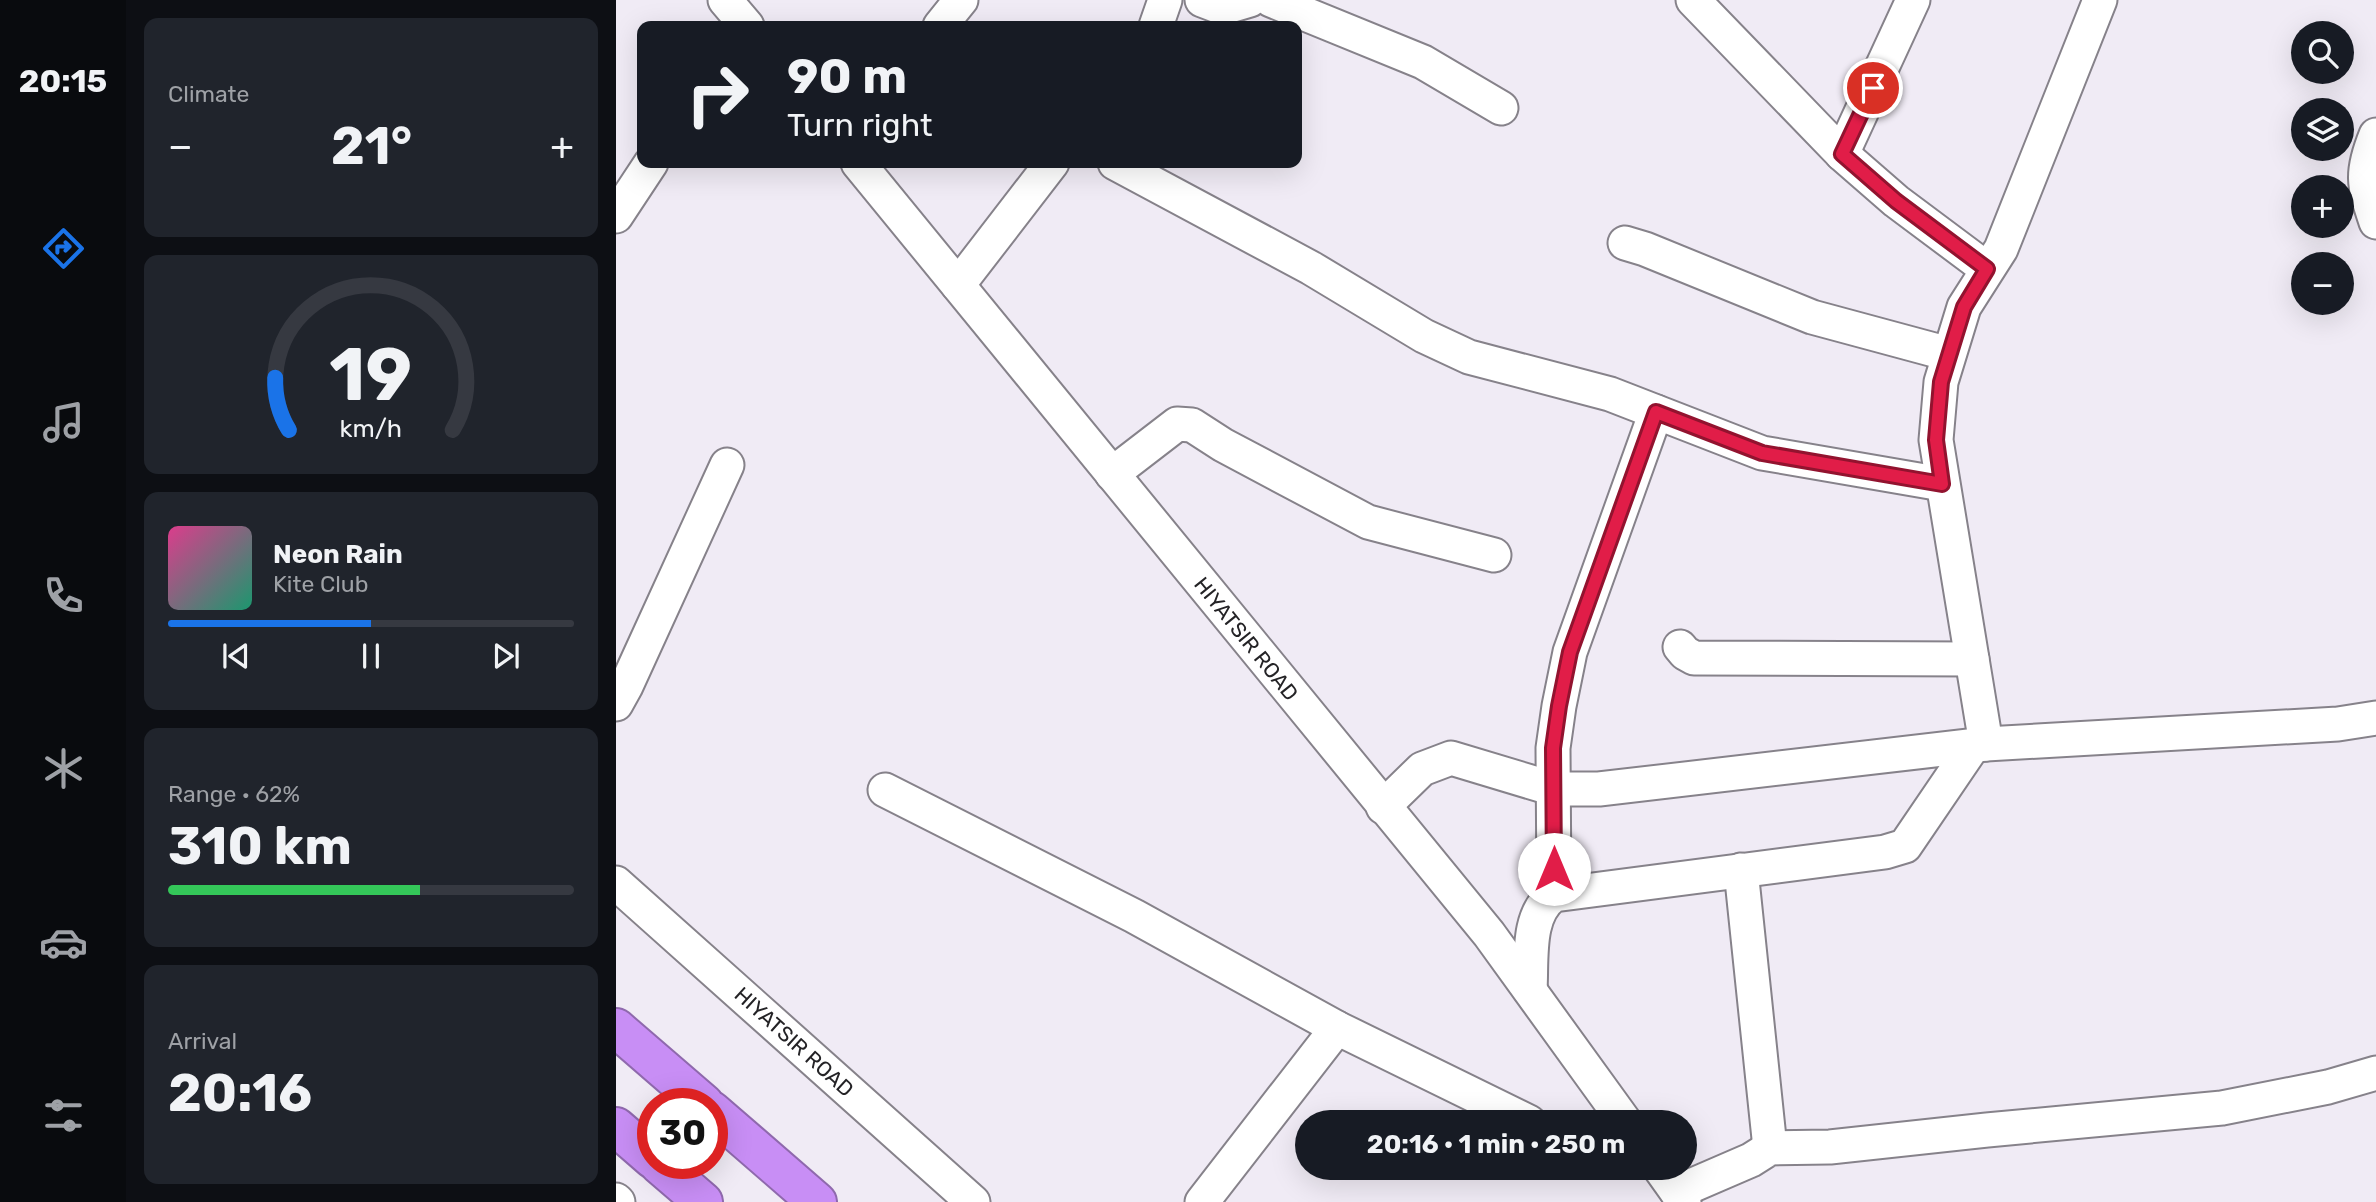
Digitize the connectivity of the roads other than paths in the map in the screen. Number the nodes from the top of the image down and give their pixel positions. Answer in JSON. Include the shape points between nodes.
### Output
{"nodes":[{"id":1,"x":961,"y":0,"type":"edge"},
{"id":2,"x":1165,"y":0,"type":"edge"},
{"id":3,"x":1202,"y":0,"type":"edge"},
{"id":4,"x":1250,"y":0,"type":"edge"},
{"id":5,"x":1271,"y":0,"type":"edge"},
{"id":6,"x":1693,"y":0,"type":"edge"},
{"id":7,"x":1913,"y":0,"type":"edge"},
{"id":8,"x":2101,"y":0,"type":"edge"},
{"id":9,"x":944,"y":21,"type":"edge"},
{"id":10,"x":1158,"y":21,"type":"edge"},
{"id":11,"x":1501,"y":108,"type":"dead end"},
{"id":12,"x":2376,"y":135,"type":"edge"},
{"id":13,"x":1842,"y":154,"type":"junction"},
{"id":14,"x":648,"y":168,"type":"edge"},
{"id":15,"x":862,"y":168,"type":"edge"},
{"id":16,"x":1048,"y":168,"type":"edge"},
{"id":17,"x":1124,"y":168,"type":"edge"},
{"id":18,"x":616,"y":216,"type":"edge"},
{"id":19,"x":2376,"y":222,"type":"edge"},
{"id":20,"x":1625,"y":243,"type":"dead end"},
{"id":21,"x":1987,"y":269,"type":"junction"},
{"id":22,"x":958,"y":285,"type":"junction"},
{"id":23,"x":1949,"y":354,"type":"junction"},
{"id":24,"x":1656,"y":412,"type":"junction"},
{"id":25,"x":727,"y":465,"type":"dead end"},
{"id":26,"x":1112,"y":474,"type":"junction"},
{"id":27,"x":1942,"y":484,"type":"junction"},
{"id":28,"x":1494,"y":555,"type":"dead end"},
{"id":29,"x":1680,"y":647,"type":"dead end"},
{"id":30,"x":1972,"y":659,"type":"junction"},
{"id":31,"x":616,"y":704,"type":"edge"},
{"id":32,"x":2376,"y":718,"type":"edge"},
{"id":33,"x":1980,"y":745,"type":"junction"},
{"id":34,"x":1555,"y":789,"type":"junction"},
{"id":35,"x":885,"y":790,"type":"dead end"},
{"id":36,"x":1384,"y":807,"type":"junction"},
{"id":37,"x":1741,"y":870,"type":"junction"},
{"id":38,"x":616,"y":883,"type":"edge"},
{"id":39,"x":1554,"y":895,"type":"junction"},
{"id":40,"x":1530,"y":990,"type":"junction"},
{"id":41,"x":616,"y":1028,"type":"edge"},
{"id":42,"x":1337,"y":1028,"type":"junction"},
{"id":43,"x":2376,"y":1073,"type":"edge"},
{"id":44,"x":685,"y":1088,"type":"edge"},
{"id":45,"x":1504,"y":1110,"type":"edge"},
{"id":46,"x":1616,"y":1110,"type":"edge"},
{"id":47,"x":728,"y":1125,"type":"edge"},
{"id":48,"x":616,"y":1127,"type":"edge"},
{"id":49,"x":637,"y":1145,"type":"edge"},
{"id":50,"x":1770,"y":1148,"type":"junction"},
{"id":51,"x":676,"y":1179,"type":"edge"},
{"id":52,"x":1673,"y":1187,"type":"edge"},
{"id":53,"x":703,"y":1202,"type":"edge"},
{"id":54,"x":817,"y":1202,"type":"edge"},
{"id":55,"x":973,"y":1202,"type":"edge"},
{"id":56,"x":1202,"y":1202,"type":"edge"}],
"edges":[{"from":1,"to":9,"type":"street"},
{"from":2,"to":10,"type":"street"},
{"from":3,"to":4,"type":"street","via":[[1223,8]]},
{"from":5,"to":11,"type":"street","via":[[1423,62]]},
{"from":6,"to":13,"type":"street"},
{"from":7,"to":13,"type":"street"},
{"from":8,"to":21,"type":"street","via":[[2001,248]]},
{"from":12,"to":19,"type":"street","via":[[2367,158],[2365,190]]},
{"from":13,"to":21,"type":"street"},
{"from":14,"to":18,"type":"street"},
{"from":15,"to":22,"type":"street","name":"HIYATSIR ROAD"},
{"from":16,"to":22,"type":"street"},
{"from":17,"to":24,"type":"street","via":[[1311,268],[1439,344],[1485,363],[1610,394]]},
{"from":20,"to":23,"type":"street","via":[[1812,317]]},
{"from":21,"to":23,"type":"street","via":[[1964,307]]},
{"from":22,"to":26,"type":"street","name":"HIYATSIR ROAD"},
{"from":23,"to":27,"type":"street","via":[[1936,422]]},
{"from":24,"to":27,"type":"street","via":[[1762,453]]},
{"from":24,"to":34,"type":"street","via":[[1570,652],[1553,748]]},
{"from":25,"to":31,"type":"street"},
{"from":26,"to":28,"type":"street","via":[[1177,424],[1192,425],[1368,522]]},
{"from":26,"to":36,"type":"street","name":"HIYATSIR ROAD"},
{"from":27,"to":30,"type":"street"},
{"from":29,"to":30,"type":"street","via":[[1694,658]]},
{"from":30,"to":33,"type":"street"},
{"from":32,"to":33,"type":"street"},
{"from":33,"to":34,"type":"street","via":[[1599,789]]},
{"from":33,"to":37,"type":"street","via":[[1905,846]]},
{"from":34,"to":36,"type":"street","via":[[1451,758],[1422,769]]},
{"from":34,"to":39,"type":"street"},
{"from":35,"to":42,"type":"street","via":[[1133,916]]},
{"from":36,"to":40,"type":"street","name":"HIYATSIR ROAD"},
{"from":37,"to":39,"type":"street"},
{"from":37,"to":50,"type":"street"},
{"from":38,"to":55,"type":"street","name":"HIYATSIR ROAD"},
{"from":39,"to":40,"type":"street","via":[[1536,917]]},
{"from":40,"to":46,"type":"street","name":"HIYATSIR ROAD"},
{"from":41,"to":44,"type":"highway"},
{"from":42,"to":45,"type":"street"},
{"from":42,"to":56,"type":"street"},
{"from":43,"to":50,"type":"street","via":[[2222,1108],[1830,1147]]},
{"from":47,"to":54,"type":"highway"},
{"from":48,"to":49,"type":"highway"},
{"from":50,"to":52,"type":"street","via":[[1751,1160]]},
{"from":51,"to":53,"type":"highway"}]}
